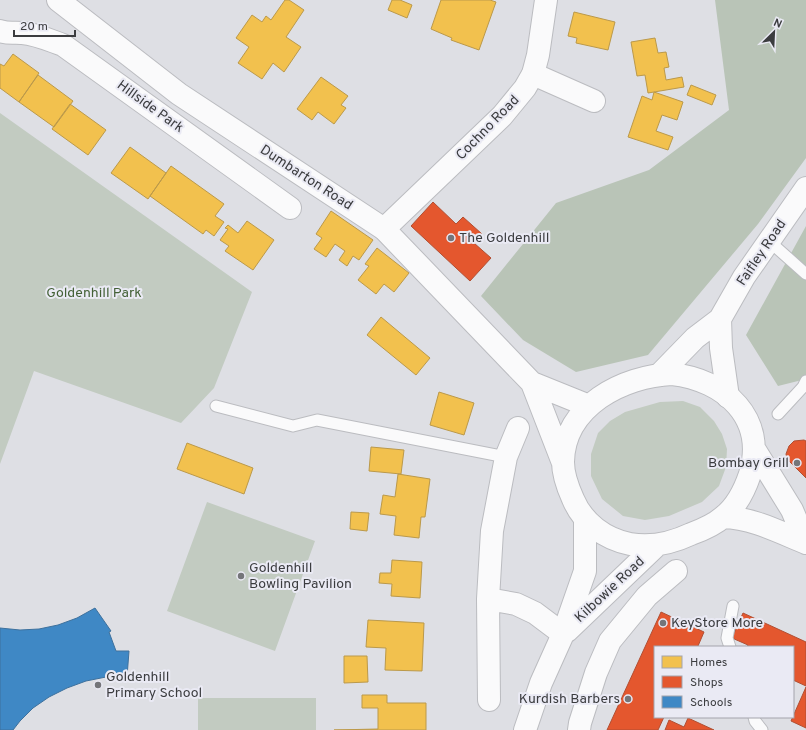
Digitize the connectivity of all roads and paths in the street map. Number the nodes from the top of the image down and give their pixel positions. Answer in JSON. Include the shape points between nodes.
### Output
{"nodes":[{"id":1,"x":58,"y":0,"type":"edge"},
{"id":2,"x":546,"y":0,"type":"edge"},
{"id":3,"x":0,"y":31,"type":"edge"},
{"id":4,"x":533,"y":74,"type":"junction"},
{"id":5,"x":594,"y":101,"type":"dead end"},
{"id":6,"x":806,"y":188,"type":"edge"},
{"id":7,"x":290,"y":208,"type":"dead end"},
{"id":8,"x":384,"y":229,"type":"junction"},
{"id":9,"x":769,"y":241,"type":"junction"},
{"id":10,"x":806,"y":274,"type":"edge"},
{"id":11,"x":720,"y":319,"type":"junction"},
{"id":12,"x":659,"y":375,"type":"junction"},
{"id":13,"x":806,"y":381,"type":"edge"},
{"id":14,"x":532,"y":383,"type":"junction"},
{"id":15,"x":728,"y":396,"type":"junction"},
{"id":16,"x":216,"y":406,"type":"dead end"},
{"id":17,"x":589,"y":406,"type":"junction"},
{"id":18,"x":778,"y":414,"type":"dead end"},
{"id":19,"x":518,"y":428,"type":"dead end"},
{"id":20,"x":754,"y":450,"type":"junction"},
{"id":21,"x":506,"y":458,"type":"junction"},
{"id":22,"x":563,"y":463,"type":"junction"},
{"id":23,"x":723,"y":518,"type":"junction"},
{"id":24,"x":584,"y":519,"type":"junction"},
{"id":25,"x":806,"y":543,"type":"edge"},
{"id":26,"x":657,"y":545,"type":"junction"},
{"id":27,"x":676,"y":571,"type":"dead end"},
{"id":28,"x":488,"y":599,"type":"junction"},
{"id":29,"x":733,"y":606,"type":"dead end"},
{"id":30,"x":563,"y":634,"type":"junction"},
{"id":31,"x":730,"y":646,"type":"edge"},
{"id":32,"x":489,"y":700,"type":"dead end"},
{"id":33,"x":755,"y":718,"type":"edge"},
{"id":34,"x":525,"y":730,"type":"edge"},
{"id":35,"x":579,"y":730,"type":"edge"},
{"id":36,"x":762,"y":730,"type":"edge"}],
"edges":[{"from":1,"to":8,"type":"main road","name":"Dumbarton Road","via":[[179,94]]},
{"from":2,"to":4,"type":"main road","name":"Cochno Road"},
{"from":3,"to":7,"type":"main road","name":"Hillside Park","via":[[21,32],[62,45]]},
{"from":4,"to":5,"type":"main road"},
{"from":4,"to":8,"type":"main road","name":"Cochno Road","via":[[502,116]]},
{"from":6,"to":9,"type":"main road","name":"Faifley Road"},
{"from":8,"to":14,"type":"main road","name":"Dumbarton Road"},
{"from":9,"to":10,"type":"lane"},
{"from":9,"to":11,"type":"main road","name":"Faifley Road","via":[[744,277]]},
{"from":11,"to":12,"type":"main road","name":"Faifley Road","via":[[695,338]]},
{"from":11,"to":15,"type":"main road","via":[[721,348]]},
{"from":12,"to":15,"type":"main road","via":[[698,379]]},
{"from":12,"to":17,"type":"main road","via":[[642,378],[609,391]]},
{"from":13,"to":18,"type":"lane"},
{"from":14,"to":17,"type":"main road"},
{"from":14,"to":22,"type":"main road"},
{"from":15,"to":20,"type":"main road","via":[[746,417],[752,430]]},
{"from":16,"to":21,"type":"lane","via":[[293,426],[317,420]]},
{"from":17,"to":22,"type":"main road","via":[[571,428]]},
{"from":19,"to":21,"type":"main road"},
{"from":20,"to":23,"type":"main road","via":[[752,466],[742,494]]},
{"from":20,"to":25,"type":"main road","via":[[792,510]]},
{"from":21,"to":28,"type":"main road","via":[[492,531]]},
{"from":22,"to":24,"type":"main road","via":[[568,489]]},
{"from":23,"to":25,"type":"main road","via":[[756,522]]},
{"from":23,"to":26,"type":"main road","via":[[683,538]]},
{"from":24,"to":26,"type":"main road","via":[[604,535],[616,540],[643,546]]},
{"from":24,"to":30,"type":"main road","name":"Kilbowie Road","via":[[585,571]]},
{"from":26,"to":30,"type":"main road","name":"Kilbowie Road"},
{"from":27,"to":35,"type":"main road","via":[[647,596],[610,641],[596,673]]},
{"from":28,"to":30,"type":"main road","via":[[516,604],[535,613]]},
{"from":28,"to":32,"type":"main road"},
{"from":29,"to":31,"type":"lane","via":[[727,638]]},
{"from":30,"to":34,"type":"main road","name":"Kilbowie Road","via":[[540,683]]},
{"from":33,"to":36,"type":"lane"}]}
